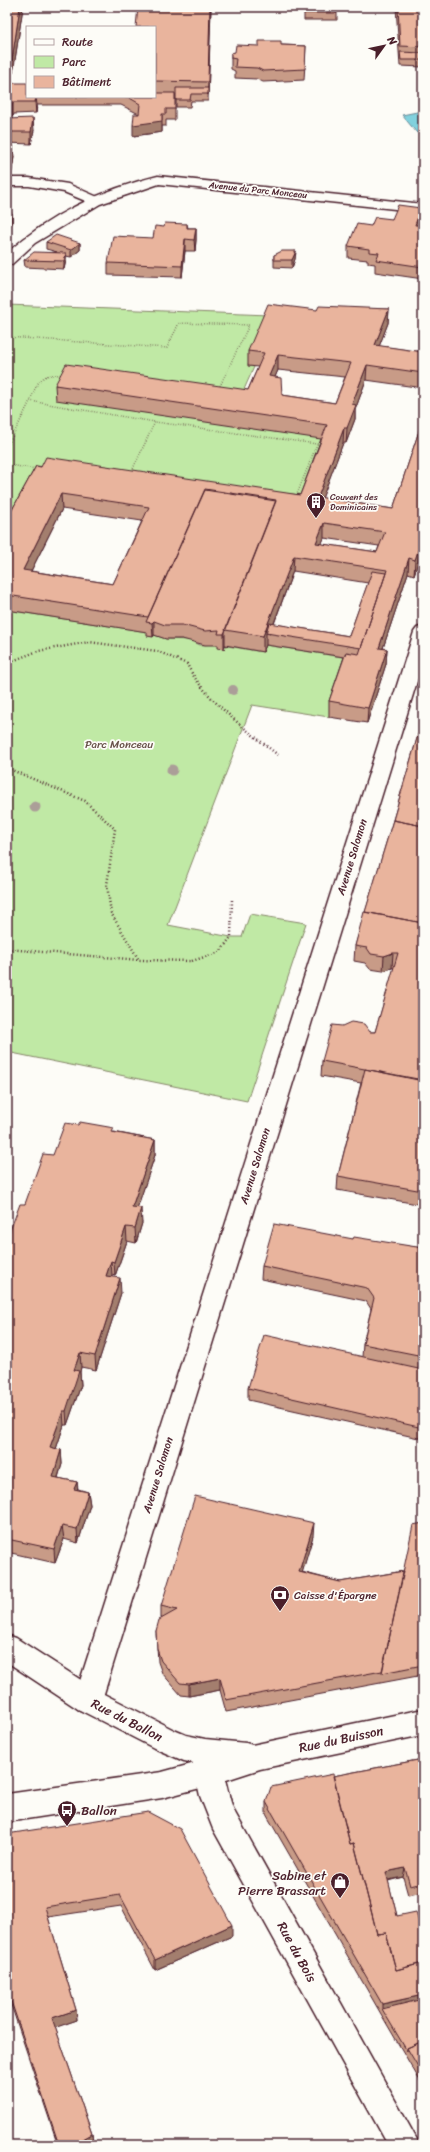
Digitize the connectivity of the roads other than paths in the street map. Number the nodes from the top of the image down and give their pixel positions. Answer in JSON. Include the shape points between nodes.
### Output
{"nodes":[{"id":1,"x":7,"y":182,"type":"edge"},
{"id":2,"x":95,"y":201,"type":"junction"},
{"id":3,"x":423,"y":208,"type":"edge"},
{"id":4,"x":7,"y":261,"type":"edge"},
{"id":5,"x":423,"y":632,"type":"edge"},
{"id":6,"x":7,"y":1647,"type":"edge"},
{"id":7,"x":88,"y":1700,"type":"junction"},
{"id":8,"x":423,"y":1722,"type":"edge"},
{"id":9,"x":206,"y":1763,"type":"junction"},
{"id":10,"x":7,"y":1808,"type":"edge"},
{"id":11,"x":405,"y":2145,"type":"edge"}],
"edges":[{"from":1,"to":2,"type":"lane","via":[[30,182],[68,188]]},
{"from":2,"to":3,"type":"street","name":"Avenue du Parc Monceau","via":[[158,180]]},
{"from":2,"to":4,"type":"street","name":"Avenue du Parc Monceau","via":[[30,240]]},
{"from":5,"to":7,"type":"street","name":"Avenue Salomon"},
{"from":6,"to":7,"type":"street","name":"Rue du Ballon"},
{"from":7,"to":9,"type":"street","name":"Rue du Ballon","via":[[184,1748]]},
{"from":8,"to":9,"type":"street","name":"Rue du Buisson","via":[[260,1756]]},
{"from":9,"to":10,"type":"street","name":"Rue du Buisson","via":[[162,1785]]},
{"from":9,"to":11,"type":"street","name":"Rue du Bois","via":[[223,1819]]}]}
